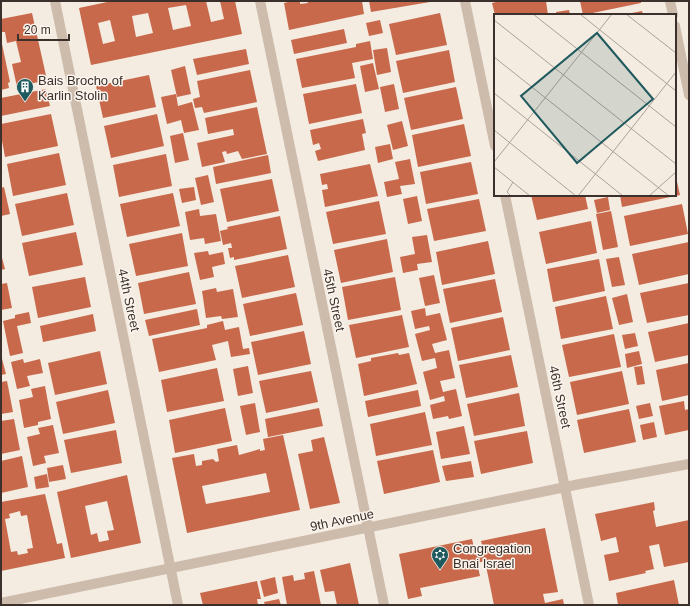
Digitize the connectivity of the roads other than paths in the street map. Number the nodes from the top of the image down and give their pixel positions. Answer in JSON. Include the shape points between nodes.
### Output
{"nodes":[{"id":1,"x":55,"y":1,"type":"edge"},
{"id":2,"x":260,"y":1,"type":"edge"},
{"id":3,"x":465,"y":1,"type":"edge"},
{"id":4,"x":670,"y":1,"type":"edge"},
{"id":5,"x":673,"y":14,"type":"edge"},
{"id":6,"x":676,"y":31,"type":"edge"},
{"id":7,"x":689,"y":95,"type":"edge"},
{"id":8,"x":494,"y":141,"type":"edge"},
{"id":9,"x":505,"y":196,"type":"edge"},
{"id":10,"x":689,"y":464,"type":"edge"},
{"id":11,"x":565,"y":488,"type":"junction"},
{"id":12,"x":368,"y":528,"type":"junction"},
{"id":13,"x":170,"y":569,"type":"junction"},
{"id":14,"x":1,"y":603,"type":"edge"},
{"id":15,"x":178,"y":605,"type":"edge"},
{"id":16,"x":384,"y":605,"type":"edge"},
{"id":17,"x":589,"y":605,"type":"edge"}],
"edges":[{"from":1,"to":13,"type":"street","name":"44th Street"},
{"from":2,"to":12,"type":"street","name":"45th Street"},
{"from":3,"to":8,"type":"street"},
{"from":4,"to":5,"type":"street"},
{"from":6,"to":7,"type":"street"},
{"from":9,"to":11,"type":"street","name":"46th Street"},
{"from":10,"to":11,"type":"street","name":"9th Avenue"},
{"from":11,"to":12,"type":"street","name":"9th Avenue"},
{"from":11,"to":17,"type":"street","name":"46th Street"},
{"from":12,"to":13,"type":"street","name":"9th Avenue"},
{"from":12,"to":16,"type":"street","name":"45th Street"},
{"from":13,"to":14,"type":"street","name":"9th Avenue"},
{"from":13,"to":15,"type":"street","name":"44th Street"}]}
